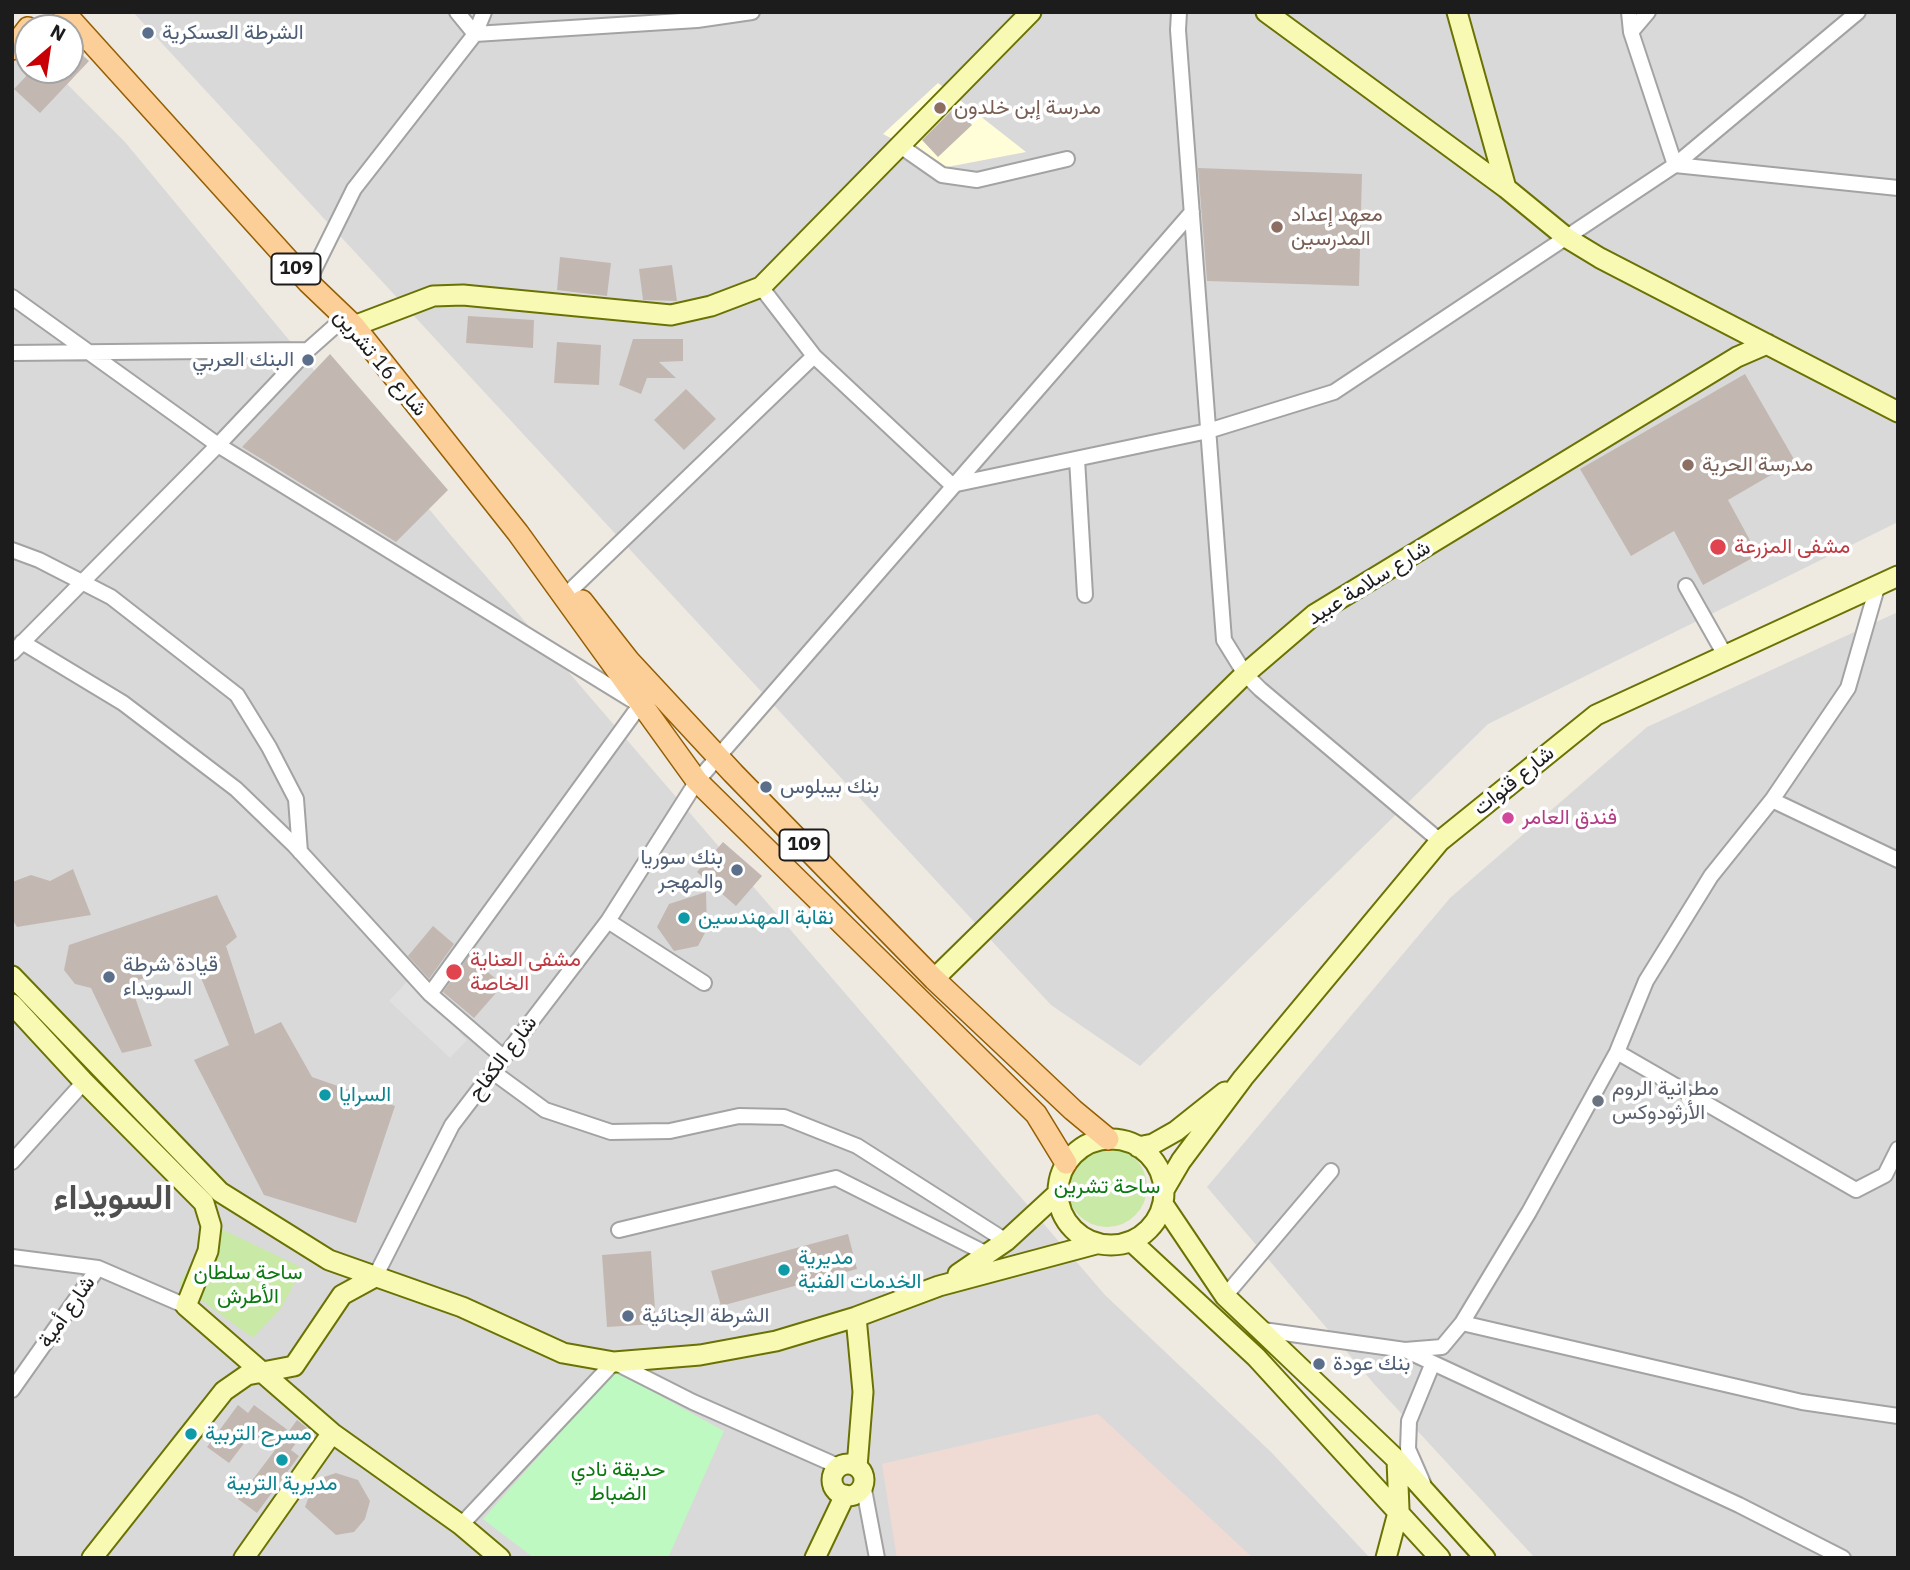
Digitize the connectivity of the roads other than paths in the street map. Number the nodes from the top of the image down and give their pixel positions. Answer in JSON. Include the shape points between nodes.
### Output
{"nodes":[{"id":1,"x":64,"y":12,"type":"edge"},
{"id":2,"x":457,"y":12,"type":"edge"},
{"id":3,"x":484,"y":12,"type":"edge"},
{"id":4,"x":752,"y":12,"type":"edge"},
{"id":5,"x":1031,"y":12,"type":"edge"},
{"id":6,"x":1172,"y":12,"type":"edge"},
{"id":7,"x":1179,"y":12,"type":"edge"},
{"id":8,"x":1266,"y":12,"type":"edge"},
{"id":9,"x":1457,"y":12,"type":"edge"},
{"id":10,"x":1629,"y":12,"type":"edge"},
{"id":11,"x":1648,"y":12,"type":"edge"},
{"id":12,"x":1858,"y":12,"type":"edge"},
{"id":13,"x":700,"y":16,"type":"edge"},
{"id":14,"x":1178,"y":30,"type":"junction"},
{"id":15,"x":1631,"y":32,"type":"junction"},
{"id":16,"x":475,"y":34,"type":"junction"},
{"id":17,"x":899,"y":145,"type":"junction"},
{"id":18,"x":1067,"y":159,"type":"dead end"},
{"id":19,"x":1675,"y":165,"type":"junction"},
{"id":20,"x":1506,"y":188,"type":"junction"},
{"id":21,"x":1898,"y":188,"type":"edge"},
{"id":22,"x":1192,"y":212,"type":"junction"},
{"id":23,"x":1567,"y":238,"type":"junction"},
{"id":24,"x":308,"y":282,"type":"junction"},
{"id":25,"x":761,"y":287,"type":"junction"},
{"id":26,"x":12,"y":297,"type":"edge"},
{"id":27,"x":349,"y":322,"type":"junction"},
{"id":28,"x":1767,"y":344,"type":"junction"},
{"id":29,"x":308,"y":350,"type":"junction"},
{"id":30,"x":85,"y":351,"type":"junction"},
{"id":31,"x":12,"y":352,"type":"edge"},
{"id":32,"x":814,"y":356,"type":"junction"},
{"id":33,"x":1898,"y":412,"type":"edge"},
{"id":34,"x":1208,"y":431,"type":"junction"},
{"id":35,"x":218,"y":446,"type":"junction"},
{"id":36,"x":1077,"y":458,"type":"junction"},
{"id":37,"x":952,"y":485,"type":"junction"},
{"id":38,"x":518,"y":533,"type":"junction"},
{"id":39,"x":12,"y":550,"type":"edge"},
{"id":40,"x":1898,"y":576,"type":"edge"},
{"id":41,"x":82,"y":582,"type":"junction"},
{"id":42,"x":1878,"y":584,"type":"junction"},
{"id":43,"x":1686,"y":586,"type":"dead end"},
{"id":44,"x":573,"y":589,"type":"junction"},
{"id":45,"x":1085,"y":595,"type":"dead end"},
{"id":46,"x":17,"y":648,"type":"edge"},
{"id":47,"x":1725,"y":655,"type":"junction"},
{"id":48,"x":1245,"y":674,"type":"junction"},
{"id":49,"x":640,"y":705,"type":"junction"},
{"id":50,"x":720,"y":759,"type":"junction"},
{"id":51,"x":697,"y":781,"type":"junction"},
{"id":52,"x":1772,"y":800,"type":"junction"},
{"id":53,"x":1440,"y":841,"type":"junction"},
{"id":54,"x":300,"y":852,"type":"junction"},
{"id":55,"x":1898,"y":860,"type":"edge"},
{"id":56,"x":608,"y":921,"type":"junction"},
{"id":57,"x":12,"y":976,"type":"edge"},
{"id":58,"x":934,"y":979,"type":"junction"},
{"id":59,"x":704,"y":983,"type":"dead end"},
{"id":60,"x":430,"y":994,"type":"junction"},
{"id":61,"x":12,"y":1004,"type":"edge"},
{"id":62,"x":1617,"y":1052,"type":"junction"},
{"id":63,"x":503,"y":1057,"type":"junction"},
{"id":64,"x":493,"y":1072,"type":"junction"},
{"id":65,"x":1243,"y":1078,"type":"junction"},
{"id":66,"x":84,"y":1082,"type":"junction"},
{"id":67,"x":1108,"y":1139,"type":"junction"},
{"id":68,"x":1138,"y":1147,"type":"junction"},
{"id":69,"x":1898,"y":1149,"type":"edge"},
{"id":70,"x":12,"y":1162,"type":"edge"},
{"id":71,"x":1066,"y":1163,"type":"junction"},
{"id":72,"x":1331,"y":1171,"type":"dead end"},
{"id":73,"x":1057,"y":1194,"type":"junction"},
{"id":74,"x":1163,"y":1197,"type":"junction"},
{"id":75,"x":619,"y":1230,"type":"dead end"},
{"id":76,"x":1006,"y":1241,"type":"junction"},
{"id":77,"x":1131,"y":1241,"type":"junction"},
{"id":78,"x":1096,"y":1244,"type":"junction"},
{"id":79,"x":989,"y":1255,"type":"junction"},
{"id":80,"x":12,"y":1257,"type":"edge"},
{"id":81,"x":98,"y":1268,"type":"junction"},
{"id":82,"x":375,"y":1277,"type":"junction"},
{"id":83,"x":939,"y":1286,"type":"junction"},
{"id":84,"x":1225,"y":1296,"type":"junction"},
{"id":85,"x":186,"y":1306,"type":"junction"},
{"id":86,"x":1201,"y":1306,"type":"junction"},
{"id":87,"x":856,"y":1317,"type":"junction"},
{"id":88,"x":1462,"y":1323,"type":"junction"},
{"id":89,"x":1263,"y":1330,"type":"junction"},
{"id":90,"x":1405,"y":1350,"type":"junction"},
{"id":91,"x":614,"y":1362,"type":"junction"},
{"id":92,"x":1432,"y":1365,"type":"junction"},
{"id":93,"x":260,"y":1371,"type":"junction"},
{"id":94,"x":12,"y":1390,"type":"edge"},
{"id":95,"x":1898,"y":1416,"type":"edge"},
{"id":96,"x":332,"y":1433,"type":"junction"},
{"id":97,"x":1396,"y":1460,"type":"junction"},
{"id":98,"x":853,"y":1473,"type":"junction"},
{"id":99,"x":1428,"y":1494,"type":"junction"},
{"id":100,"x":845,"y":1495,"type":"junction"},
{"id":101,"x":1399,"y":1510,"type":"junction"},
{"id":102,"x":461,"y":1525,"type":"junction"},
{"id":103,"x":92,"y":1558,"type":"edge"},
{"id":104,"x":244,"y":1558,"type":"edge"},
{"id":105,"x":500,"y":1558,"type":"edge"},
{"id":106,"x":815,"y":1558,"type":"edge"},
{"id":107,"x":877,"y":1558,"type":"edge"},
{"id":108,"x":1386,"y":1558,"type":"edge"},
{"id":109,"x":1440,"y":1558,"type":"edge"},
{"id":110,"x":1485,"y":1558,"type":"edge"},
{"id":111,"x":1843,"y":1558,"type":"edge"}],
"edges":[{"from":1,"to":24,"type":"main road","name":"شارع 16 تشرين","number":"109"},
{"from":2,"to":16,"type":"street"},
{"from":3,"to":16,"type":"street"},
{"from":4,"to":13,"type":"street"},
{"from":5,"to":17,"type":"main road"},
{"from":6,"to":14,"type":"street"},
{"from":7,"to":14,"type":"street"},
{"from":8,"to":20,"type":"main road"},
{"from":9,"to":20,"type":"main road"},
{"from":10,"to":15,"type":"street"},
{"from":11,"to":15,"type":"street"},
{"from":12,"to":19,"type":"street"},
{"from":13,"to":16,"type":"street"},
{"from":14,"to":22,"type":"street"},
{"from":15,"to":19,"type":"street"},
{"from":16,"to":24,"type":"street","via":[[354,188]]},
{"from":17,"to":18,"type":"street","via":[[942,175],[977,180]]},
{"from":17,"to":25,"type":"main road"},
{"from":19,"to":21,"type":"street"},
{"from":19,"to":23,"type":"street"},
{"from":20,"to":23,"type":"main road"},
{"from":22,"to":34,"type":"street"},
{"from":22,"to":37,"type":"street","name":"شارع الكفاح"},
{"from":23,"to":28,"type":"main road"},
{"from":23,"to":34,"type":"street","via":[[1334,392]]},
{"from":24,"to":27,"type":"main road","name":"شارع 16 تشرين","number":"109"},
{"from":25,"to":27,"type":"main road","via":[[712,306],[671,315],[463,295],[433,296]]},
{"from":25,"to":32,"type":"street"},
{"from":26,"to":30,"type":"street"},
{"from":27,"to":29,"type":"street"},
{"from":27,"to":38,"type":"main road","name":"شارع 16 تشرين","number":"109"},
{"from":28,"to":33,"type":"main road"},
{"from":28,"to":48,"type":"main road","name":"شارع سلامة عبيد","via":[[1737,357],[1315,614]]},
{"from":29,"to":30,"type":"street"},
{"from":29,"to":35,"type":"street"},
{"from":30,"to":31,"type":"street"},
{"from":30,"to":35,"type":"street"},
{"from":32,"to":37,"type":"street"},
{"from":32,"to":44,"type":"street"},
{"from":34,"to":36,"type":"street"},
{"from":34,"to":48,"type":"street","via":[[1224,640]]},
{"from":35,"to":41,"type":"street"},
{"from":35,"to":49,"type":"street"},
{"from":36,"to":37,"type":"street"},
{"from":36,"to":45,"type":"street"},
{"from":37,"to":50,"type":"street","name":"شارع الكفاح"},
{"from":38,"to":44,"type":"main road","number":"109"},
{"from":38,"to":49,"type":"main road"},
{"from":39,"to":41,"type":"street"},
{"from":40,"to":42,"type":"main road","name":"شارع قنوات"},
{"from":41,"to":46,"type":"street"},
{"from":41,"to":54,"type":"street","via":[[111,597],[237,695],[296,799]]},
{"from":42,"to":47,"type":"main road","name":"شارع قنوات"},
{"from":42,"to":52,"type":"street","via":[[1848,688]]},
{"from":43,"to":47,"type":"street"},
{"from":44,"to":50,"type":"main road","number":"109","via":[[629,661]]},
{"from":46,"to":54,"type":"street","via":[[123,703],[168,735],[236,789]]},
{"from":47,"to":53,"type":"main road","name":"شارع قنوات","via":[[1596,715]]},
{"from":48,"to":53,"type":"street"},
{"from":48,"to":58,"type":"main road","name":"شارع سلامة عبيد"},
{"from":49,"to":51,"type":"main road"},
{"from":49,"to":60,"type":"street"},
{"from":50,"to":51,"type":"street","name":"شارع الكفاح"},
{"from":50,"to":58,"type":"main road","number":"109"},
{"from":51,"to":56,"type":"street","name":"شارع الكفاح"},
{"from":51,"to":71,"type":"main road","via":[[1037,1114]]},
{"from":52,"to":55,"type":"street"},
{"from":52,"to":62,"type":"street","via":[[1711,876],[1646,981]]},
{"from":53,"to":65,"type":"main road","name":"شارع قنوات"},
{"from":54,"to":60,"type":"street"},
{"from":56,"to":59,"type":"street"},
{"from":56,"to":63,"type":"street","name":"شارع الكفاح"},
{"from":57,"to":82,"type":"main road","via":[[220,1192],[329,1261]]},
{"from":58,"to":67,"type":"main road","number":"109"},
{"from":60,"to":63,"type":"street"},
{"from":61,"to":66,"type":"main road"},
{"from":62,"to":69,"type":"street","via":[[1856,1190],[1885,1175]]},
{"from":62,"to":88,"type":"street"},
{"from":63,"to":64,"type":"street","name":"شارع الكفاح"},
{"from":64,"to":76,"type":"street","via":[[545,1110],[611,1132],[670,1131],[739,1116],[784,1117],[857,1146]]},
{"from":64,"to":82,"type":"street","name":"شارع الكفاح","via":[[452,1125]]},
{"from":65,"to":68,"type":"main road","via":[[1176,1131]]},
{"from":65,"to":74,"type":"main road","name":"شارع قنوات","via":[[1181,1161]]},
{"from":66,"to":70,"type":"street"},
{"from":66,"to":85,"type":"main road","via":[[204,1203],[211,1226],[208,1251]]},
{"from":67,"to":68,"type":"main road"},
{"from":67,"to":71,"type":"main road","via":[[1084,1146]]},
{"from":68,"to":74,"type":"main road","via":[[1156,1165]]},
{"from":71,"to":73,"type":"main road"},
{"from":72,"to":84,"type":"street"},
{"from":73,"to":76,"type":"main road"},
{"from":73,"to":78,"type":"main road","via":[[1065,1220]]},
{"from":74,"to":77,"type":"main road","via":[[1157,1219],[1146,1233]]},
{"from":74,"to":84,"type":"main road"},
{"from":75,"to":79,"type":"street","via":[[836,1178]]},
{"from":76,"to":79,"type":"main road"},
{"from":77,"to":78,"type":"main road"},
{"from":77,"to":86,"type":"main road"},
{"from":78,"to":83,"type":"main road"},
{"from":79,"to":83,"type":"main road"},
{"from":80,"to":81,"type":"street"},
{"from":81,"to":85,"type":"street"},
{"from":81,"to":94,"type":"street","name":"شارع أمية"},
{"from":82,"to":91,"type":"main road","via":[[462,1307],[563,1353]]},
{"from":82,"to":93,"type":"main road","via":[[342,1295],[294,1366]]},
{"from":83,"to":87,"type":"main road"},
{"from":84,"to":86,"type":"main road"},
{"from":84,"to":89,"type":"main road"},
{"from":85,"to":93,"type":"main road"},
{"from":86,"to":101,"type":"main road","via":[[1256,1357]]},
{"from":87,"to":91,"type":"main road","via":[[776,1341],[700,1355]]},
{"from":87,"to":98,"type":"main road","via":[[863,1392]]},
{"from":88,"to":90,"type":"street","via":[[1442,1347]]},
{"from":88,"to":95,"type":"street","via":[[1802,1402]]},
{"from":89,"to":90,"type":"street"},
{"from":89,"to":97,"type":"main road"},
{"from":90,"to":92,"type":"street"},
{"from":91,"to":98,"type":"street"},
{"from":91,"to":102,"type":"street"},
{"from":92,"to":99,"type":"street","via":[[1409,1421],[1408,1449]]},
{"from":92,"to":111,"type":"street","via":[[1739,1505]]},
{"from":93,"to":96,"type":"main road"},
{"from":93,"to":103,"type":"main road","via":[[225,1391]]},
{"from":96,"to":102,"type":"main road"},
{"from":96,"to":104,"type":"main road"},
{"from":97,"to":99,"type":"main road"},
{"from":97,"to":101,"type":"main road"},
{"from":98,"to":100,"type":"main road","via":[[854,1494]]},
{"from":98,"to":100,"type":"main road","via":[[834,1474],[837,1491]]},
{"from":98,"to":107,"type":"street"},
{"from":99,"to":110,"type":"main road"},
{"from":100,"to":106,"type":"main road"},
{"from":101,"to":108,"type":"main road"},
{"from":101,"to":109,"type":"main road"},
{"from":102,"to":105,"type":"main road"}]}
